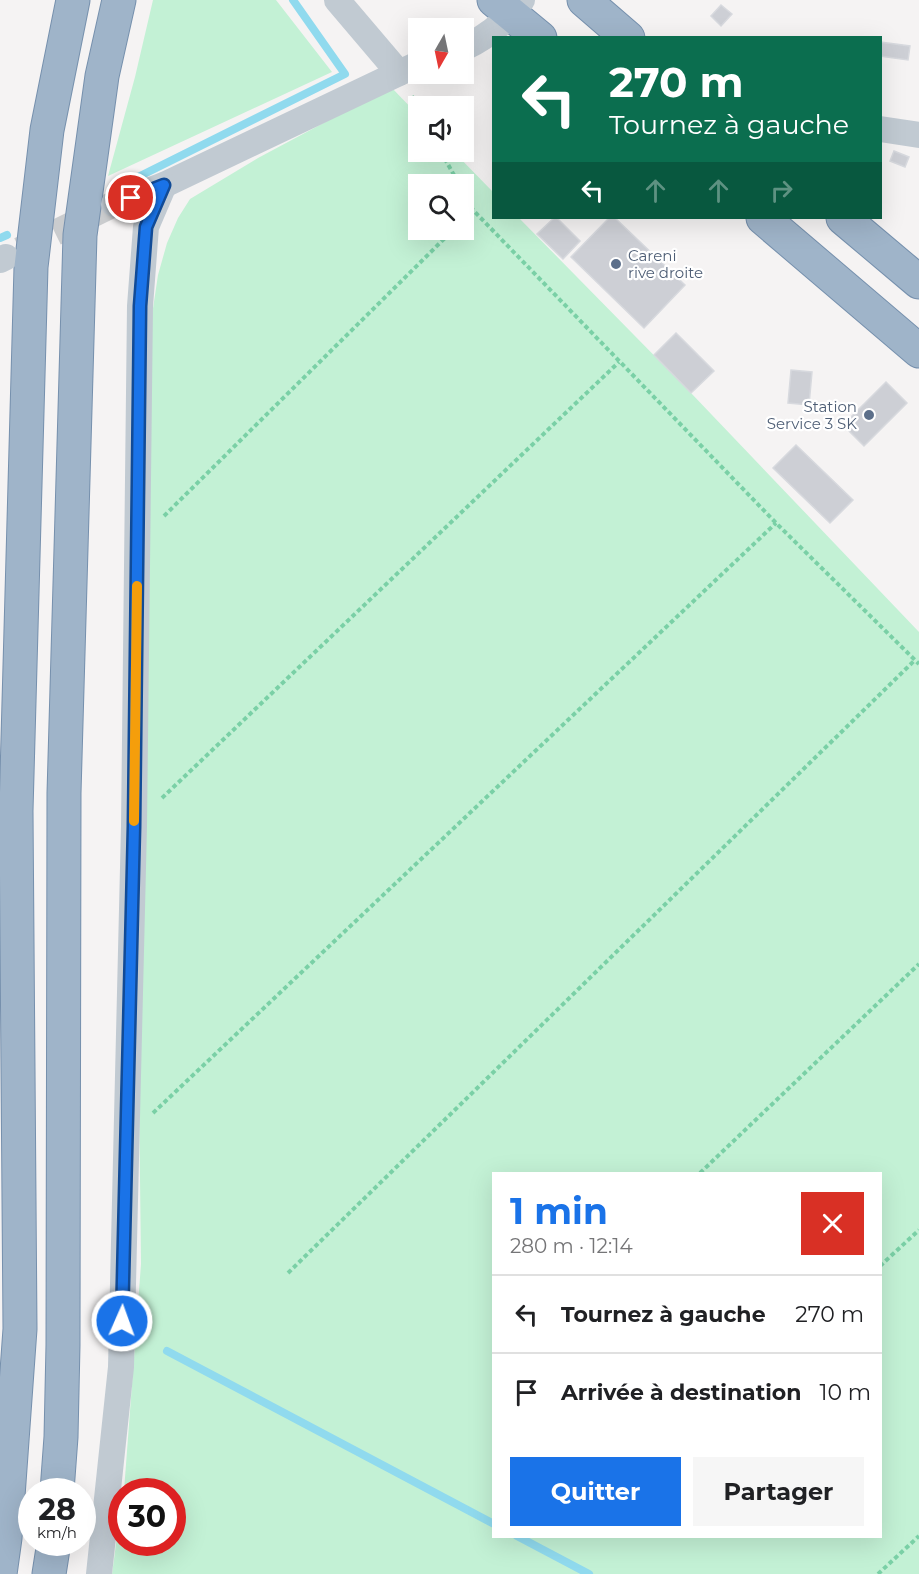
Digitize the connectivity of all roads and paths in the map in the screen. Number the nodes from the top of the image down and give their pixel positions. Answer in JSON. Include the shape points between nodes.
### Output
{"nodes":[{"id":1,"x":73,"y":0,"type":"edge"},
{"id":2,"x":119,"y":0,"type":"edge"},
{"id":3,"x":337,"y":0,"type":"edge"},
{"id":4,"x":584,"y":0,"type":"edge"},
{"id":5,"x":509,"y":5,"type":"edge"},
{"id":6,"x":538,"y":36,"type":"edge"},
{"id":7,"x":626,"y":36,"type":"edge"},
{"id":8,"x":474,"y":42,"type":"edge"},
{"id":9,"x":408,"y":67,"type":"edge"},
{"id":10,"x":408,"y":68,"type":"edge"},
{"id":11,"x":882,"y":129,"type":"edge"},
{"id":12,"x":919,"y":135,"type":"edge"},
{"id":13,"x":164,"y":185,"type":"junction"},
{"id":14,"x":114,"y":204,"type":"tunnel mouth"},
{"id":15,"x":474,"y":211,"type":"edge"},
{"id":16,"x":764,"y":219,"type":"edge"},
{"id":17,"x":844,"y":219,"type":"edge"},
{"id":18,"x":443,"y":240,"type":"edge"},
{"id":19,"x":883,"y":251,"type":"junction"},
{"id":20,"x":919,"y":282,"type":"edge"},
{"id":21,"x":849,"y":291,"type":"junction"},
{"id":22,"x":919,"y":351,"type":"edge"},
{"id":23,"x":619,"y":362,"type":"junction"},
{"id":24,"x":776,"y":523,"type":"junction"},
{"id":25,"x":137,"y":542,"type":"junction"},
{"id":26,"x":917,"y":662,"type":"edge"},
{"id":27,"x":134,"y":826,"type":"junction"},
{"id":28,"x":919,"y":964,"type":"edge"},
{"id":29,"x":128,"y":1137,"type":"junction"},
{"id":30,"x":701,"y":1172,"type":"edge"},
{"id":31,"x":919,"y":1230,"type":"edge"},
{"id":32,"x":882,"y":1264,"type":"edge"},
{"id":33,"x":288,"y":1273,"type":"dead end"},
{"id":34,"x":58,"y":1478,"type":"edge"},
{"id":35,"x":919,"y":1536,"type":"edge"},
{"id":36,"x":52,"y":1556,"type":"edge"},
{"id":37,"x":0,"y":1574,"type":"edge"},
{"id":38,"x":49,"y":1574,"type":"edge"},
{"id":39,"x":99,"y":1574,"type":"edge"},
{"id":40,"x":878,"y":1574,"type":"edge"}],
"edges":[{"from":1,"to":37,"type":"highway","via":[[47,130],[31,267],[16,811],[20,1329]]},
{"from":2,"to":34,"type":"highway","via":[[102,76],[80,235],[64,793],[63,1345]]},
{"from":3,"to":9,"type":"street"},
{"from":4,"to":7,"type":"highway"},
{"from":5,"to":6,"type":"highway"},
{"from":5,"to":8,"type":"street","via":[[489,34]]},
{"from":10,"to":13,"type":"street"},
{"from":11,"to":12,"type":"street"},
{"from":13,"to":14,"type":"street"},
{"from":13,"to":25,"type":"street","via":[[146,227]]},
{"from":15,"to":23,"type":"path"},
{"from":16,"to":21,"type":"highway"},
{"from":17,"to":19,"type":"highway"},
{"from":18,"to":25,"type":"path"},
{"from":19,"to":20,"type":"highway"},
{"from":19,"to":21,"type":"highway"},
{"from":21,"to":22,"type":"highway"},
{"from":23,"to":24,"type":"path"},
{"from":23,"to":27,"type":"path"},
{"from":24,"to":26,"type":"path"},
{"from":24,"to":29,"type":"path"},
{"from":25,"to":27,"type":"street"},
{"from":26,"to":33,"type":"path"},
{"from":27,"to":29,"type":"street"},
{"from":28,"to":30,"type":"path"},
{"from":29,"to":39,"type":"street","via":[[121,1367]]},
{"from":31,"to":32,"type":"path"},
{"from":35,"to":40,"type":"path"},
{"from":36,"to":38,"type":"highway"}]}
